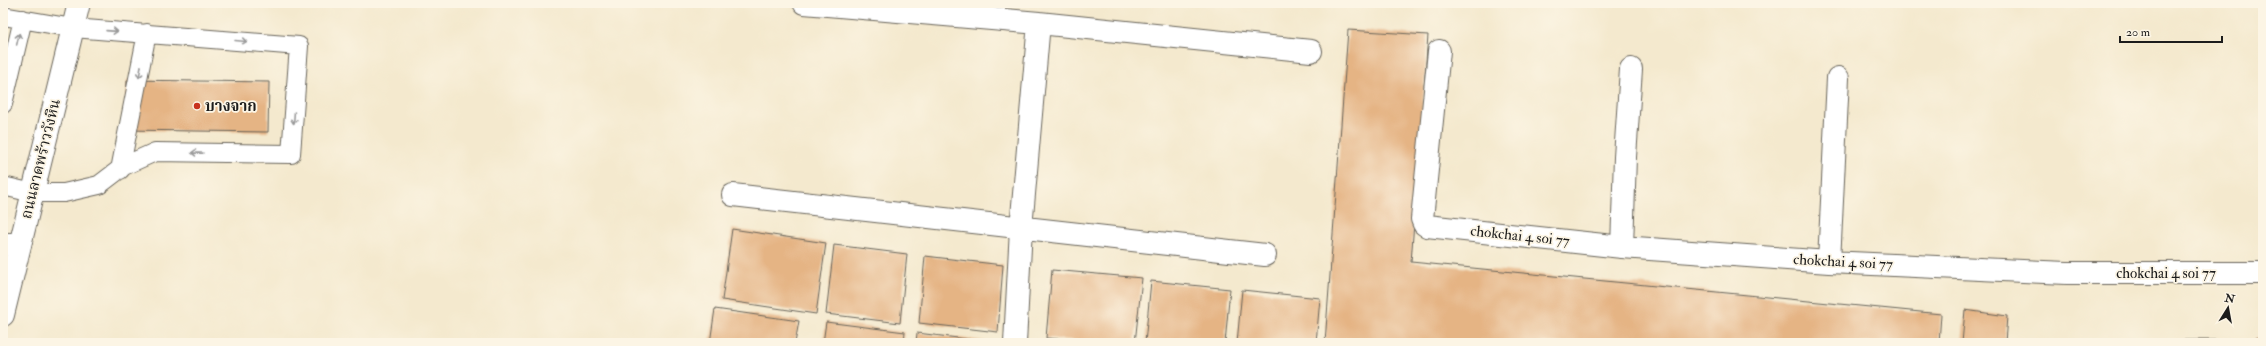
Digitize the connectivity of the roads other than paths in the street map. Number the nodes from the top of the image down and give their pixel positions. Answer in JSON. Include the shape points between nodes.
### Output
{"nodes":[{"id":1,"x":79,"y":3,"type":"edge"},
{"id":2,"x":804,"y":3,"type":"edge"},
{"id":3,"x":3,"y":16,"type":"edge"},
{"id":4,"x":23,"y":19,"type":"junction"},
{"id":5,"x":1039,"y":23,"type":"junction"},
{"id":6,"x":73,"y":28,"type":"junction"},
{"id":7,"x":147,"y":33,"type":"junction"},
{"id":8,"x":1311,"y":51,"type":"dead end"},
{"id":9,"x":1439,"y":51,"type":"dead end"},
{"id":10,"x":1631,"y":69,"type":"dead end"},
{"id":11,"x":1838,"y":78,"type":"dead end"},
{"id":12,"x":3,"y":104,"type":"edge"},
{"id":13,"x":120,"y":170,"type":"junction"},
{"id":14,"x":3,"y":186,"type":"edge"},
{"id":15,"x":33,"y":193,"type":"junction"},
{"id":16,"x":733,"y":195,"type":"dead end"},
{"id":17,"x":1021,"y":228,"type":"junction"},
{"id":18,"x":12,"y":244,"type":"edge"},
{"id":19,"x":1622,"y":247,"type":"junction"},
{"id":20,"x":1265,"y":255,"type":"dead end"},
{"id":21,"x":1829,"y":262,"type":"junction"},
{"id":22,"x":2263,"y":273,"type":"edge"},
{"id":23,"x":3,"y":314,"type":"edge"},
{"id":24,"x":1015,"y":343,"type":"edge"}],
"edges":[{"from":1,"to":6,"type":"street","name":"ถนนลาดพร้าววังหิน"},
{"from":2,"to":5,"type":"street"},
{"from":3,"to":4,"type":"lane"},
{"from":4,"to":6,"type":"lane"},
{"from":12,"to":4,"type":"lane","one_way":true},
{"from":5,"to":8,"type":"street"},
{"from":5,"to":17,"type":"street"},
{"from":6,"to":7,"type":"lane","one_way":true},
{"from":6,"to":15,"type":"street","name":"ถนนลาดพร้าววังหิน"},
{"from":7,"to":13,"type":"lane","one_way":true},
{"from":7,"to":13,"type":"lane","one_way":true,"via":[[299,46],[291,154],[155,152]]},
{"from":9,"to":19,"type":"street","name":"chokchai 4 soi 77","via":[[1422,219],[1424,224]]},
{"from":10,"to":19,"type":"street"},
{"from":11,"to":21,"type":"street"},
{"from":13,"to":15,"type":"lane","via":[[99,185],[64,193]]},
{"from":14,"to":15,"type":"lane"},
{"from":15,"to":18,"type":"street","name":"ถนนลาดพร้าววังหิน"},
{"from":16,"to":17,"type":"street"},
{"from":17,"to":20,"type":"street"},
{"from":17,"to":24,"type":"street"},
{"from":18,"to":23,"type":"street","name":"ถนนลาดพร้าววังหิน"},
{"from":19,"to":21,"type":"street","name":"chokchai 4 soi 77"},
{"from":21,"to":22,"type":"street","name":"chokchai 4 soi 77","via":[[2066,273]]}]}
